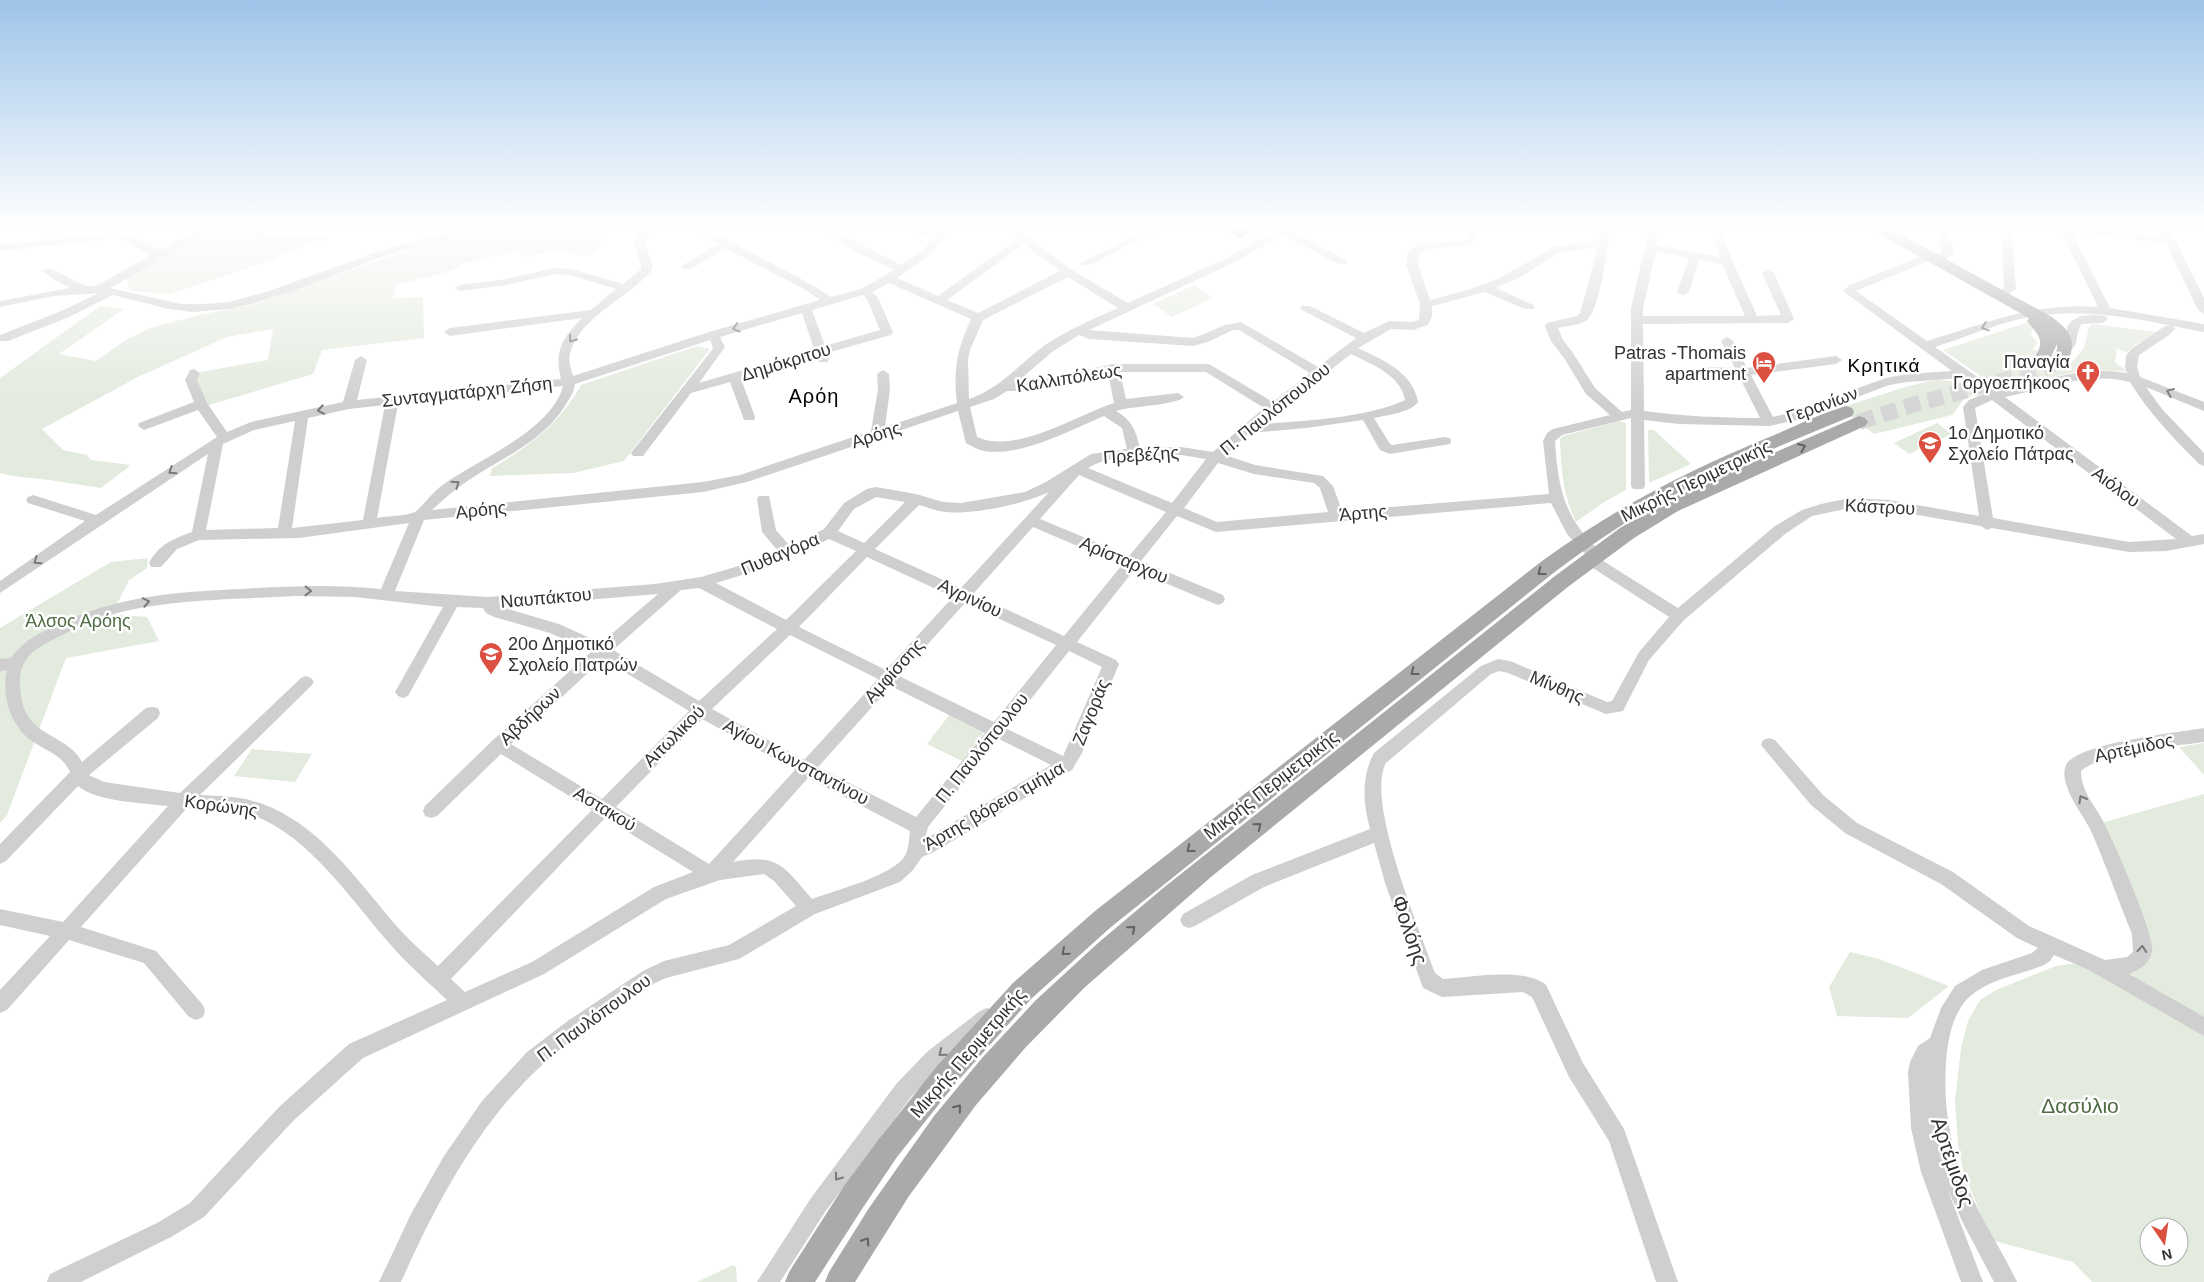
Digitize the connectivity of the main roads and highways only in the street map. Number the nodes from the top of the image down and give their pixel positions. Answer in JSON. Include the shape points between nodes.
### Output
{"nodes":[{"id":1,"x":1985,"y":287,"type":"edge"},
{"id":2,"x":2031,"y":313,"type":"junction"},
{"id":3,"x":2044,"y":354,"type":"dead end"},
{"id":4,"x":2063,"y":354,"type":"road end"},
{"id":5,"x":1853,"y":417,"type":"tunnel mouth"},
{"id":6,"x":1589,"y":552,"type":"junction"},
{"id":7,"x":799,"y":1282,"type":"edge"},
{"id":8,"x":839,"y":1282,"type":"edge"}],
"edges":[{"from":1,"to":2,"type":"main road"},
{"from":2,"to":3,"type":"main road","via":[[2048,336],[2050,346]]},
{"from":2,"to":4,"type":"main road","via":[[2045,317],[2062,335]]},
{"from":5,"to":6,"type":"main road","name":"Μικρής Περιμετρικής","via":[[1672,506]]},
{"from":6,"to":7,"type":"main road","name":"Μικρής Περιμετρικής","one_way":true,"via":[[1549,566],[1103,918],[1022,991],[998,1014],[888,1148]]},
{"from":8,"to":6,"type":"main road","name":"Μικρής Περιμετρικής","one_way":true,"via":[[899,1188],[953,1114],[1014,1041],[1069,985],[1160,904]]}]}
